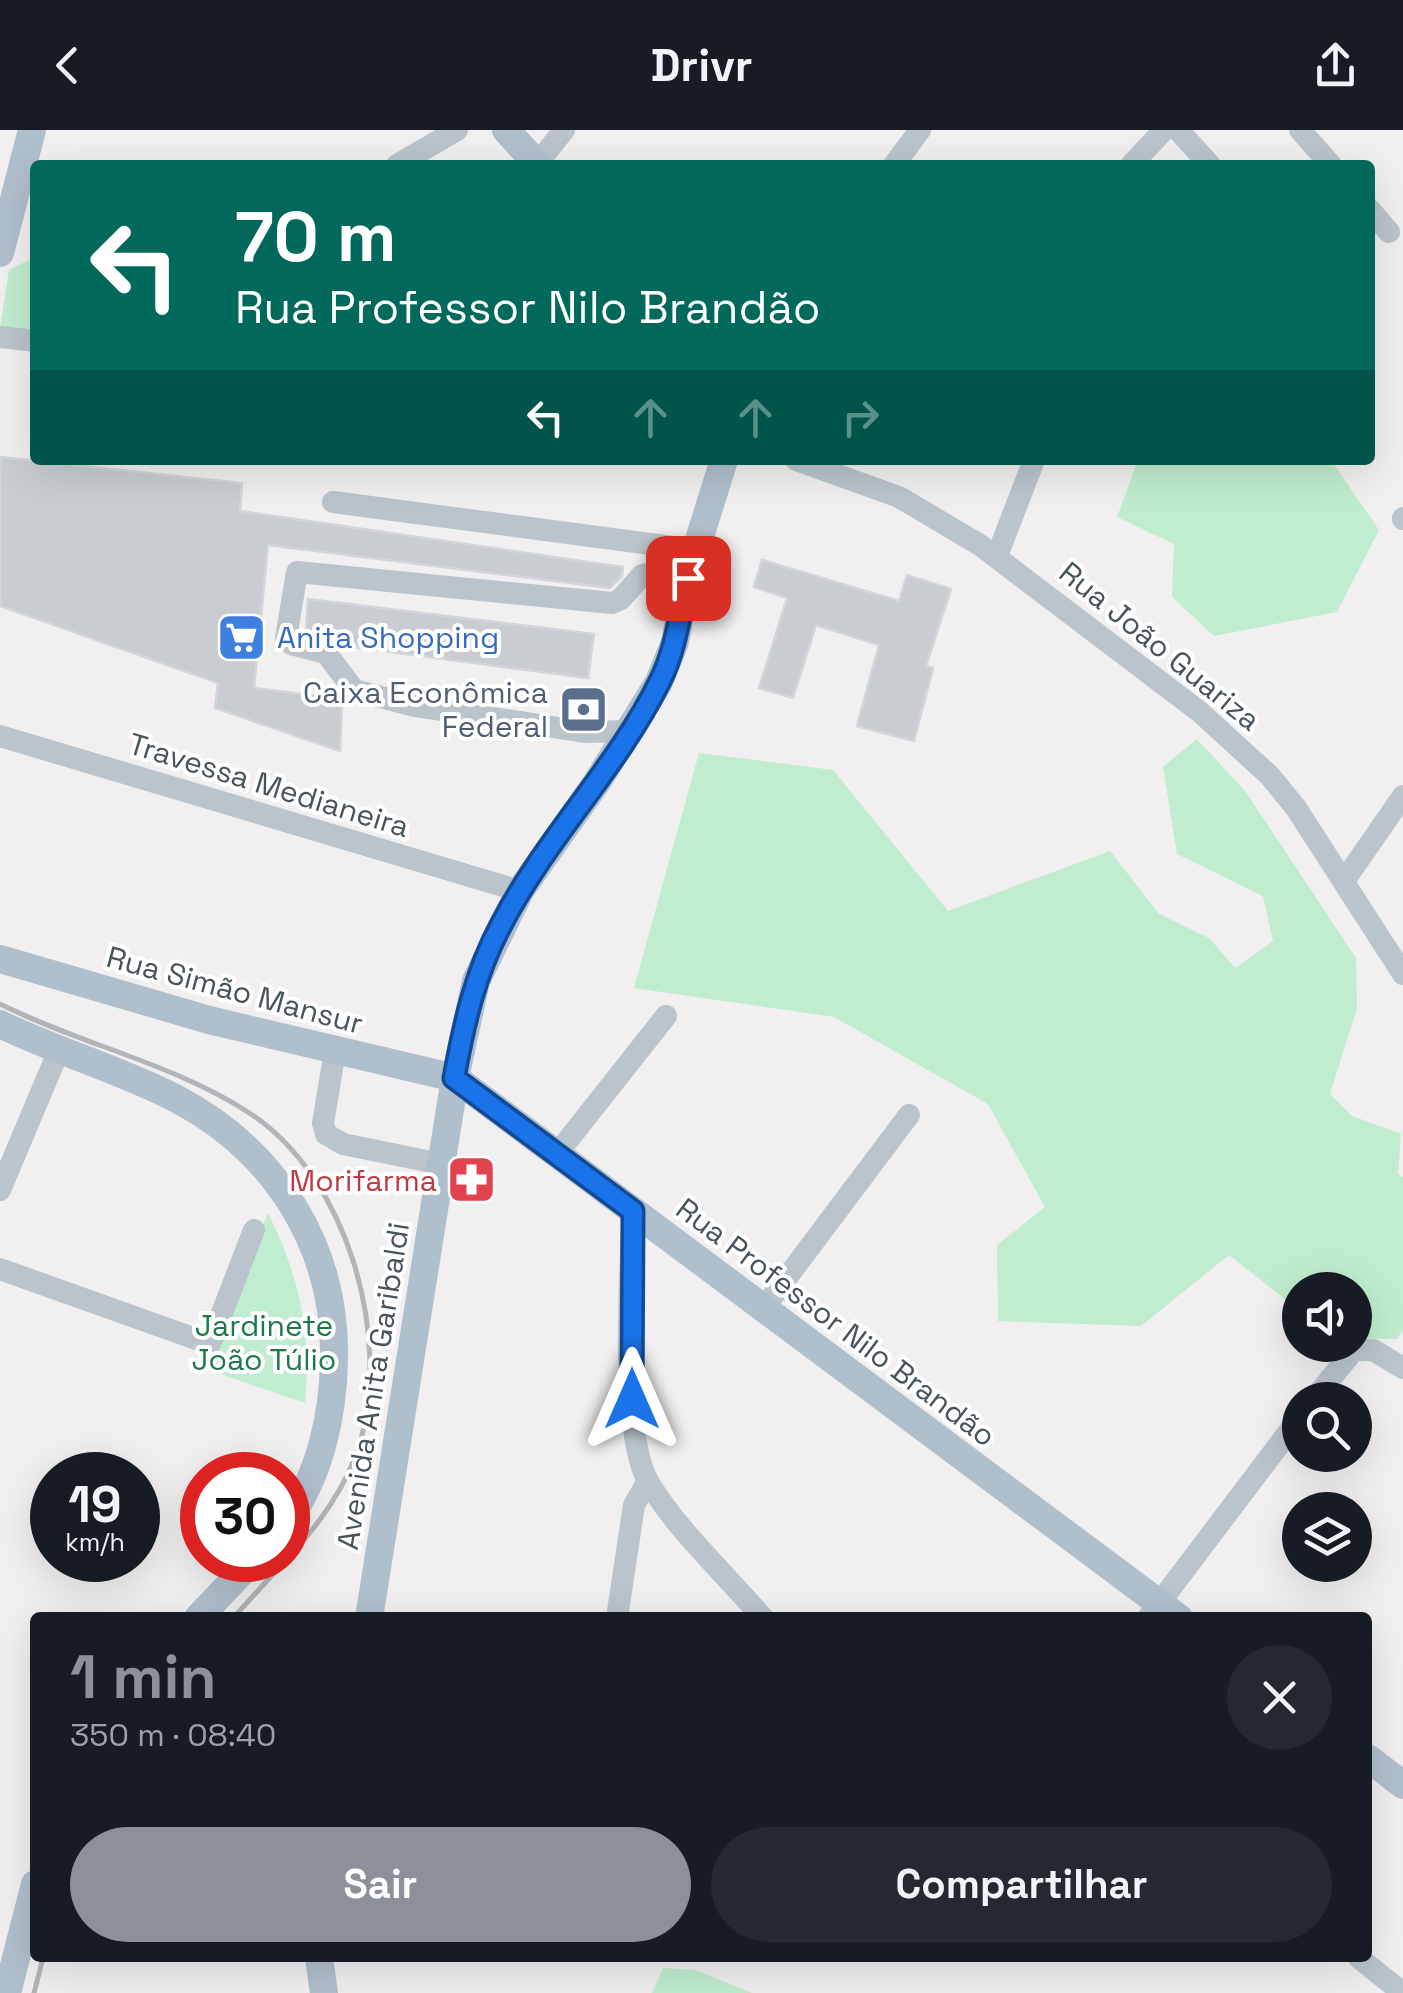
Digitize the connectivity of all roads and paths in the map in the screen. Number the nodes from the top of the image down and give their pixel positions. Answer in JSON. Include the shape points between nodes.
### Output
{"nodes":[{"id":1,"x":32,"y":130,"type":"edge"},
{"id":2,"x":457,"y":130,"type":"edge"},
{"id":3,"x":506,"y":130,"type":"edge"},
{"id":4,"x":564,"y":130,"type":"edge"},
{"id":5,"x":920,"y":130,"type":"edge"},
{"id":6,"x":1164,"y":130,"type":"edge"},
{"id":7,"x":1178,"y":130,"type":"edge"},
{"id":8,"x":1300,"y":130,"type":"edge"},
{"id":9,"x":406,"y":160,"type":"edge"},
{"id":10,"x":533,"y":160,"type":"edge"},
{"id":11,"x":541,"y":160,"type":"edge"},
{"id":12,"x":898,"y":160,"type":"edge"},
{"id":13,"x":1136,"y":160,"type":"edge"},
{"id":14,"x":1205,"y":160,"type":"edge"},
{"id":15,"x":1327,"y":160,"type":"edge"},
{"id":16,"x":1375,"y":216,"type":"edge"},
{"id":17,"x":1389,"y":232,"type":"dead end"},
{"id":18,"x":0,"y":254,"type":"edge"},
{"id":19,"x":0,"y":337,"type":"edge"},
{"id":20,"x":30,"y":340,"type":"edge"},
{"id":21,"x":722,"y":465,"type":"edge"},
{"id":22,"x":810,"y":465,"type":"edge"},
{"id":23,"x":1032,"y":465,"type":"edge"},
{"id":24,"x":333,"y":502,"type":"dead end"},
{"id":25,"x":696,"y":550,"type":"junction"},
{"id":26,"x":997,"y":556,"type":"junction"},
{"id":27,"x":688,"y":578,"type":"junction"},
{"id":28,"x":628,"y":731,"type":"junction"},
{"id":29,"x":0,"y":736,"type":"edge"},
{"id":30,"x":1403,"y":796,"type":"edge"},
{"id":31,"x":1344,"y":881,"type":"junction"},
{"id":32,"x":520,"y":891,"type":"junction"},
{"id":33,"x":0,"y":959,"type":"edge"},
{"id":34,"x":1403,"y":974,"type":"edge"},
{"id":35,"x":666,"y":1016,"type":"dead end"},
{"id":36,"x":0,"y":1024,"type":"edge"},
{"id":37,"x":0,"y":1040,"type":"edge"},
{"id":38,"x":335,"y":1052,"type":"junction"},
{"id":39,"x":56,"y":1058,"type":"junction"},
{"id":40,"x":454,"y":1078,"type":"junction"},
{"id":41,"x":909,"y":1115,"type":"dead end"},
{"id":42,"x":557,"y":1154,"type":"junction"},
{"id":43,"x":442,"y":1164,"type":"junction"},
{"id":44,"x":0,"y":1190,"type":"edge"},
{"id":45,"x":633,"y":1211,"type":"junction"},
{"id":46,"x":254,"y":1230,"type":"dead end"},
{"id":47,"x":0,"y":1269,"type":"edge"},
{"id":48,"x":764,"y":1308,"type":"junction"},
{"id":49,"x":1403,"y":1368,"type":"edge"},
{"id":50,"x":1327,"y":1382,"type":"edge"},
{"id":51,"x":1282,"y":1442,"type":"edge"},
{"id":52,"x":298,"y":1452,"type":"edge"},
{"id":53,"x":310,"y":1479,"type":"edge"},
{"id":54,"x":648,"y":1481,"type":"junction"},
{"id":55,"x":209,"y":1582,"type":"edge"},
{"id":56,"x":232,"y":1582,"type":"edge"},
{"id":57,"x":182,"y":1612,"type":"edge"},
{"id":58,"x":204,"y":1612,"type":"edge"},
{"id":59,"x":370,"y":1612,"type":"edge"},
{"id":60,"x":617,"y":1612,"type":"edge"},
{"id":61,"x":757,"y":1612,"type":"edge"},
{"id":62,"x":1162,"y":1612,"type":"edge"},
{"id":63,"x":1372,"y":1761,"type":"edge"},
{"id":64,"x":1403,"y":1785,"type":"edge"},
{"id":65,"x":30,"y":1895,"type":"edge"},
{"id":66,"x":9,"y":1939,"type":"edge"},
{"id":67,"x":319,"y":1962,"type":"edge"},
{"id":68,"x":1364,"y":1962,"type":"edge"},
{"id":69,"x":6,"y":1993,"type":"edge"},
{"id":70,"x":324,"y":1993,"type":"edge"},
{"id":71,"x":1403,"y":1993,"type":"edge"}],
"edges":[{"from":1,"to":18,"type":"main road"},
{"from":2,"to":9,"type":"street"},
{"from":3,"to":10,"type":"main road"},
{"from":4,"to":11,"type":"street"},
{"from":5,"to":12,"type":"street"},
{"from":6,"to":13,"type":"street"},
{"from":7,"to":14,"type":"street"},
{"from":8,"to":15,"type":"street"},
{"from":16,"to":17,"type":"street"},
{"from":19,"to":20,"type":"street"},
{"from":21,"to":25,"type":"main road","name":"Avenida Anita Garibaldi"},
{"from":22,"to":26,"type":"street","name":"Rua João Guariza","via":[[899,497]]},
{"from":23,"to":26,"type":"street"},
{"from":24,"to":25,"type":"street"},
{"from":25,"to":27,"type":"main road","name":"Avenida Anita Garibaldi"},
{"from":26,"to":31,"type":"street","name":"Rua João Guariza","via":[[1234,742],[1296,808]]},
{"from":27,"to":28,"type":"main road","name":"Avenida Anita Garibaldi","via":[[675,642]]},
{"from":27,"to":28,"type":"street","via":[[642,575],[612,603],[298,572],[286,638],[326,653],[354,690],[498,719]]},
{"from":28,"to":32,"type":"main road","name":"Avenida Anita Garibaldi"},
{"from":29,"to":32,"type":"street","name":"Travessa Medianeira"},
{"from":30,"to":31,"type":"street"},
{"from":31,"to":34,"type":"street","name":"Rua João Guariza"},
{"from":32,"to":40,"type":"main road","name":"Avenida Anita Garibaldi","via":[[476,981]]},
{"from":33,"to":38,"type":"main road","name":"Rua Simão Mansur"},
{"from":35,"to":42,"type":"street"},
{"from":36,"to":39,"type":"main road"},
{"from":37,"to":39,"type":"main road"},
{"from":38,"to":40,"type":"main road","name":"Rua Simão Mansur"},
{"from":38,"to":43,"type":"street","via":[[326,1134],[344,1144]]},
{"from":39,"to":44,"type":"street"},
{"from":39,"to":52,"type":"main road","via":[[198,1128],[248,1171],[283,1220],[308,1282],[318,1347],[312,1413]]},
{"from":39,"to":53,"type":"main road","via":[[171,1096],[211,1118],[261,1160],[304,1224],[331,1302],[334,1380]]},
{"from":40,"to":42,"type":"main road","name":"Rua Professor Nilo Brandão"},
{"from":40,"to":43,"type":"main road","name":"Avenida Anita Garibaldi"},
{"from":41,"to":48,"type":"street"},
{"from":42,"to":45,"type":"main road","name":"Rua Professor Nilo Brandão"},
{"from":43,"to":59,"type":"main road","name":"Avenida Anita Garibaldi"},
{"from":45,"to":48,"type":"main road","name":"Rua Professor Nilo Brandão"},
{"from":45,"to":54,"type":"street","via":[[632,1399]]},
{"from":46,"to":47,"type":"street","via":[[210,1344]]},
{"from":48,"to":62,"type":"main road","name":"Rua Professor Nilo Brandão"},
{"from":49,"to":50,"type":"street","via":[[1362,1349],[1347,1355]]},
{"from":51,"to":62,"type":"street"},
{"from":54,"to":60,"type":"street","via":[[634,1505]]},
{"from":54,"to":61,"type":"street"},
{"from":55,"to":57,"type":"main road"},
{"from":56,"to":58,"type":"main road"},
{"from":63,"to":64,"type":"main road"},
{"from":65,"to":66,"type":"main road"},
{"from":66,"to":69,"type":"main road"},
{"from":67,"to":70,"type":"main road"},
{"from":68,"to":71,"type":"street"}]}
